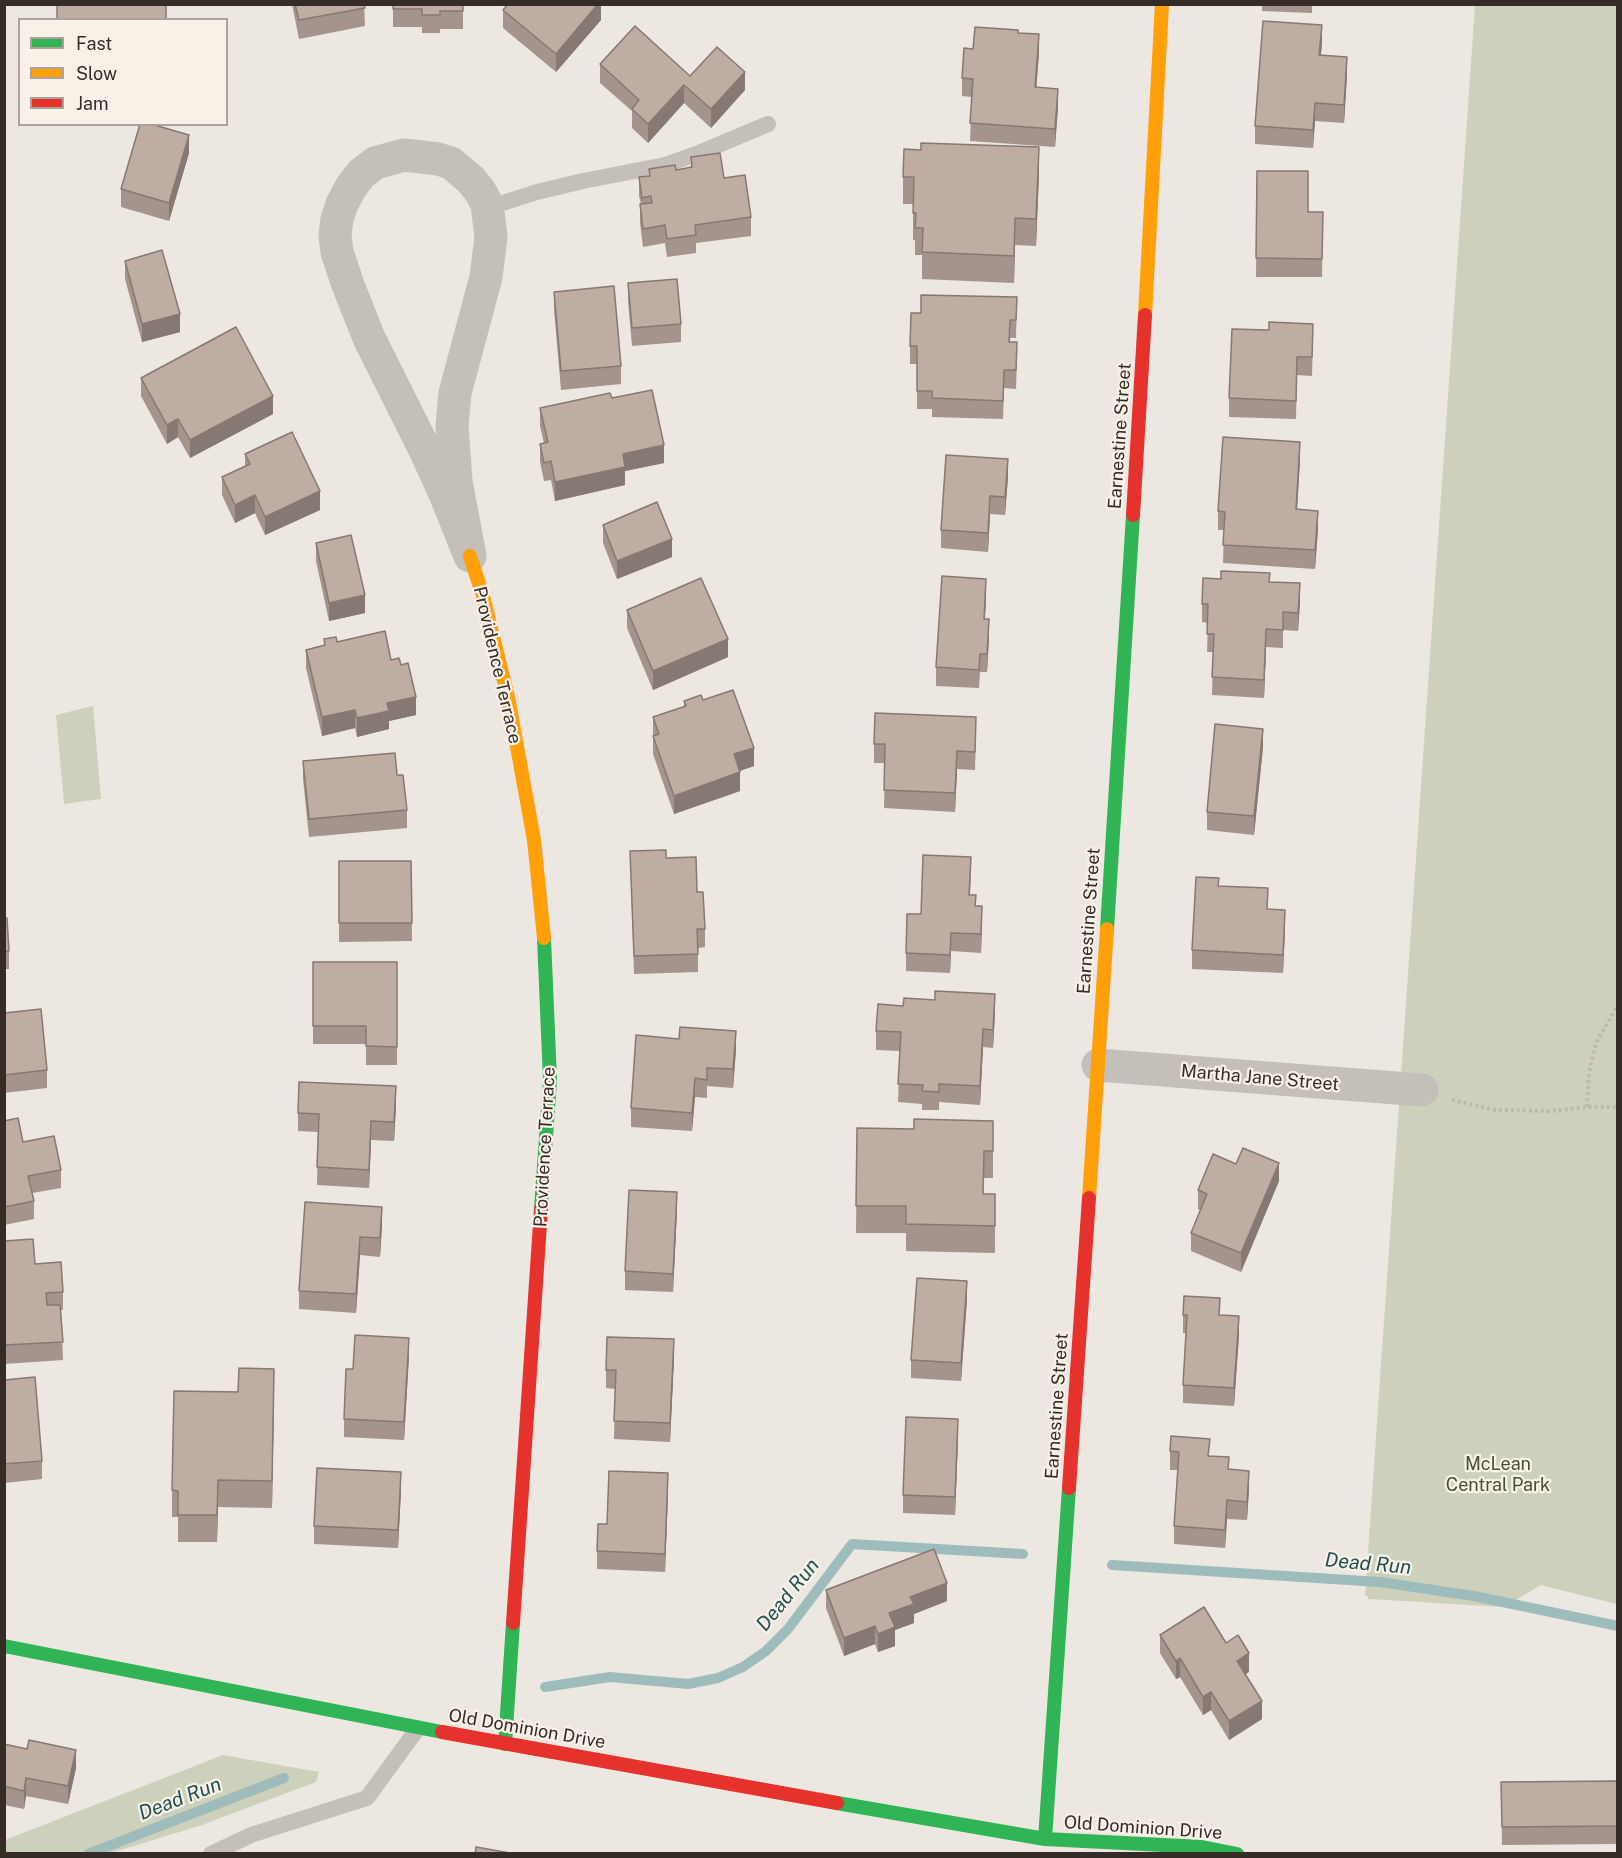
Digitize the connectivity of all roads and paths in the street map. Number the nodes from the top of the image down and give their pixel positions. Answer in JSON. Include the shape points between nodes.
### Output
{"nodes":[{"id":1,"x":1162,"y":4,"type":"edge"},
{"id":2,"x":768,"y":124,"type":"dead end"},
{"id":3,"x":487,"y":208,"type":"junction"},
{"id":4,"x":470,"y":556,"type":"junction"},
{"id":5,"x":1617,"y":1005,"type":"edge"},
{"id":6,"x":1098,"y":1065,"type":"junction"},
{"id":7,"x":1422,"y":1090,"type":"joint"},
{"id":8,"x":1587,"y":1107,"type":"junction"},
{"id":9,"x":1617,"y":1107,"type":"edge"},
{"id":10,"x":4,"y":1646,"type":"edge"},
{"id":11,"x":418,"y":1728,"type":"junction"},
{"id":12,"x":505,"y":1744,"type":"junction"},
{"id":13,"x":1045,"y":1839,"type":"junction"},
{"id":14,"x":211,"y":1854,"type":"edge"},
{"id":15,"x":1094,"y":1854,"type":"edge"},
{"id":16,"x":1237,"y":1854,"type":"edge"}],
"edges":[{"from":1,"to":6,"type":"street","name":"Earnestine Street"},
{"from":2,"to":3,"type":"lane","via":[[665,165],[537,192]]},
{"from":3,"to":4,"type":"street","name":"Providence Terrace","via":[[491,237],[486,277],[455,393],[452,426],[456,481]]},
{"from":3,"to":4,"type":"street","name":"Providence Terrace","via":[[471,180],[450,163],[404,155],[375,163],[361,174],[342,204],[335,235],[337,252],[369,338],[424,448]]},
{"from":4,"to":12,"type":"street","name":"Providence Terrace","via":[[508,697],[534,840],[546,956],[550,1069]]},
{"from":5,"to":8,"type":"path","via":[[1596,1043]]},
{"from":6,"to":7,"type":"street","name":"Martha Jane Street"},
{"from":6,"to":13,"type":"street","name":"Earnestine Street"},
{"from":7,"to":8,"type":"path","via":[[1495,1110]]},
{"from":8,"to":9,"type":"path"},
{"from":10,"to":11,"type":"street","name":"Old Dominion Drive"},
{"from":11,"to":12,"type":"street","name":"Old Dominion Drive"},
{"from":11,"to":14,"type":"lane","via":[[367,1798],[251,1835]]},
{"from":12,"to":13,"type":"street","name":"Old Dominion Drive"},
{"from":13,"to":15,"type":"street","name":"Old Dominion Drive"},
{"from":13,"to":16,"type":"street","name":"Old Dominion Drive","via":[[1202,1846]]}]}
